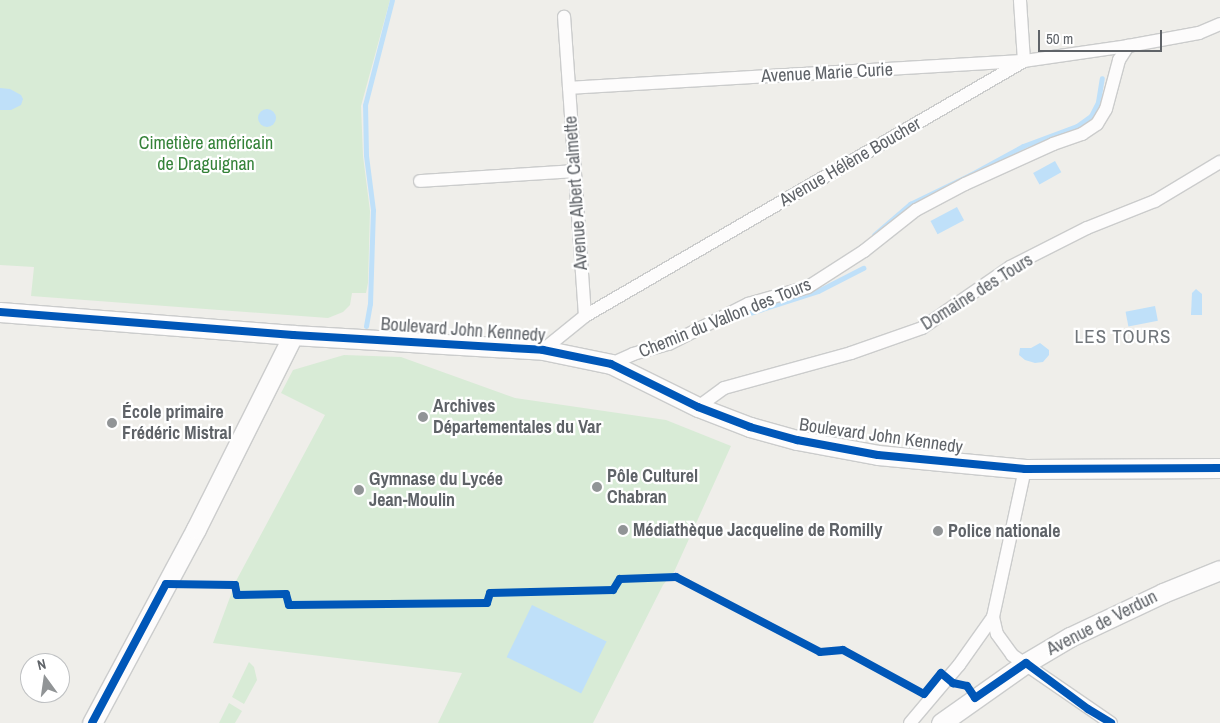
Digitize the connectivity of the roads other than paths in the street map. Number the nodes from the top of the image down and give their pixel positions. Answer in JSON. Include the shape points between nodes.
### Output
{"nodes":[{"id":1,"x":1020,"y":0,"type":"edge"},
{"id":2,"x":564,"y":17,"type":"dead end"},
{"id":3,"x":1220,"y":24,"type":"edge"},
{"id":4,"x":1128,"y":46,"type":"junction"},
{"id":5,"x":1024,"y":61,"type":"junction"},
{"id":6,"x":569,"y":88,"type":"junction"},
{"id":7,"x":1220,"y":162,"type":"edge"},
{"id":8,"x":574,"y":171,"type":"junction"},
{"id":9,"x":420,"y":180,"type":"dead end"},
{"id":10,"x":0,"y":312,"type":"edge"},
{"id":11,"x":585,"y":316,"type":"junction"},
{"id":12,"x":293,"y":335,"type":"junction"},
{"id":13,"x":543,"y":350,"type":"junction"},
{"id":14,"x":618,"y":368,"type":"junction"},
{"id":15,"x":698,"y":407,"type":"junction"},
{"id":16,"x":1220,"y":468,"type":"edge"},
{"id":17,"x":1025,"y":469,"type":"junction"},
{"id":18,"x":1220,"y":570,"type":"edge"},
{"id":19,"x":992,"y":617,"type":"junction"},
{"id":20,"x":1026,"y":663,"type":"junction"},
{"id":21,"x":92,"y":723,"type":"edge"},
{"id":22,"x":910,"y":723,"type":"edge"},
{"id":23,"x":941,"y":723,"type":"edge"},
{"id":24,"x":1111,"y":723,"type":"edge"}],
"edges":[{"from":1,"to":5,"type":"street"},
{"from":2,"to":6,"type":"street","name":"Avenue Albert Calmette"},
{"from":3,"to":4,"type":"street","via":[[1199,33]]},
{"from":4,"to":5,"type":"street","name":"Avenue Hélène Boucher"},
{"from":4,"to":14,"type":"street","name":"Chemin du Vallon des Tours","via":[[1119,60],[1106,109],[1097,124],[1082,134],[965,184],[916,210],[864,251],[808,287],[748,304],[669,344],[633,354]]},
{"from":5,"to":6,"type":"street","name":"Avenue Marie Curie"},
{"from":5,"to":11,"type":"street","name":"Avenue Hélène Boucher"},
{"from":6,"to":8,"type":"street","name":"Avenue Albert Calmette"},
{"from":7,"to":15,"type":"street","name":"Domaine des Tours","via":[[1156,201],[1087,228],[1010,267],[922,328],[851,353],[724,388]]},
{"from":8,"to":9,"type":"street"},
{"from":8,"to":11,"type":"street","name":"Avenue Albert Calmette"},
{"from":10,"to":12,"type":"street","name":"Boulevard John Kennedy"},
{"from":11,"to":13,"type":"street"},
{"from":12,"to":13,"type":"street","name":"Boulevard John Kennedy"},
{"from":12,"to":21,"type":"street","via":[[196,529]]},
{"from":13,"to":14,"type":"street","name":"Boulevard John Kennedy"},
{"from":14,"to":15,"type":"street","name":"Boulevard John Kennedy"},
{"from":15,"to":17,"type":"street","name":"Boulevard John Kennedy","via":[[750,427],[797,440],[878,455]]},
{"from":16,"to":17,"type":"street","name":"Boulevard John Kennedy"},
{"from":17,"to":19,"type":"street"},
{"from":18,"to":20,"type":"street","name":"Avenue de Verdun","via":[[1135,605]]},
{"from":19,"to":20,"type":"street","via":[[1005,646],[1012,655]]},
{"from":19,"to":22,"type":"street","via":[[959,665]]},
{"from":20,"to":23,"type":"street","name":"Avenue de Verdun"},
{"from":20,"to":24,"type":"street"}]}
